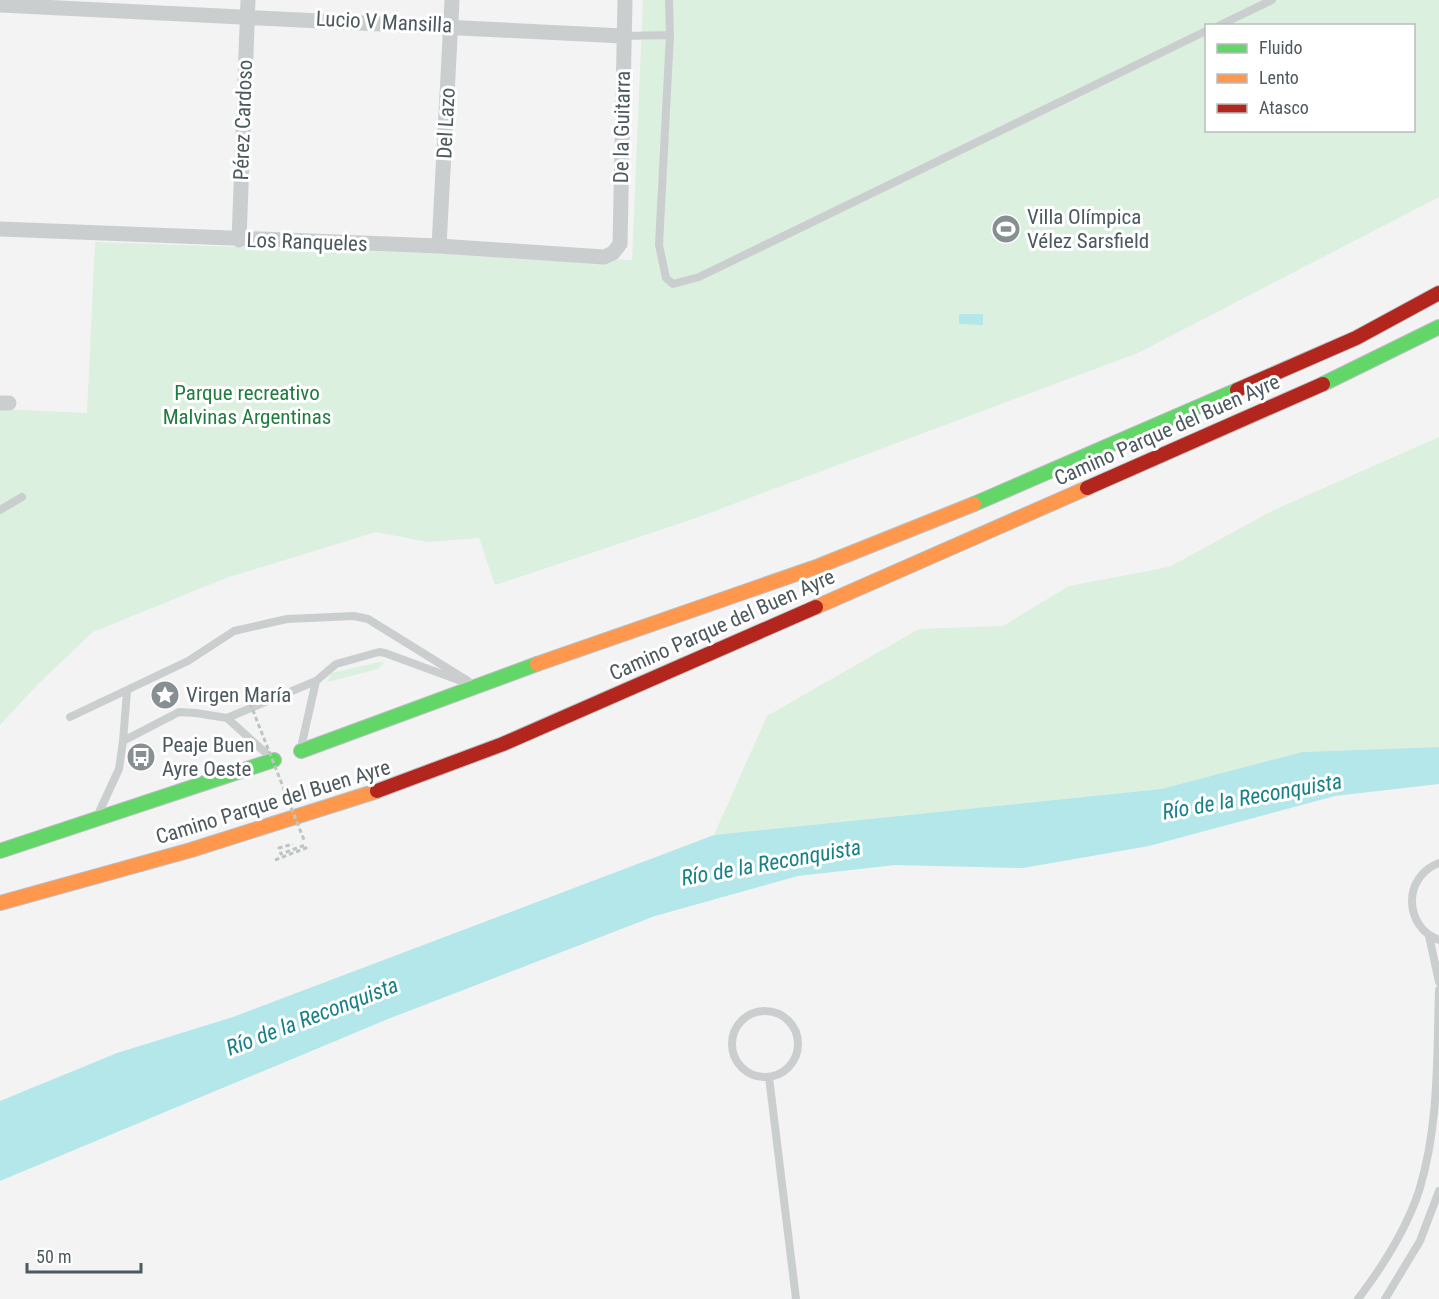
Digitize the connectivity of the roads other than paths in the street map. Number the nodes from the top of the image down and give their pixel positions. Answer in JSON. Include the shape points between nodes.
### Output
{"nodes":[{"id":1,"x":452,"y":0,"type":"edge"},
{"id":2,"x":625,"y":0,"type":"edge"},
{"id":3,"x":669,"y":0,"type":"edge"},
{"id":4,"x":1272,"y":0,"type":"edge"},
{"id":5,"x":0,"y":4,"type":"edge"},
{"id":6,"x":248,"y":8,"type":"edge"},
{"id":7,"x":1222,"y":24,"type":"edge"},
{"id":8,"x":451,"y":25,"type":"junction"},
{"id":9,"x":1205,"y":31,"type":"edge"},
{"id":10,"x":670,"y":35,"type":"junction"},
{"id":11,"x":623,"y":36,"type":"junction"},
{"id":12,"x":0,"y":229,"type":"edge"},
{"id":13,"x":239,"y":240,"type":"junction"},
{"id":14,"x":439,"y":246,"type":"junction"},
{"id":15,"x":613,"y":253,"type":"joint"},
{"id":16,"x":1439,"y":293,"type":"edge"},
{"id":17,"x":1439,"y":327,"type":"edge"},
{"id":18,"x":22,"y":497,"type":"dead end"},
{"id":19,"x":0,"y":510,"type":"edge"},
{"id":20,"x":316,"y":681,"type":"junction"},
{"id":21,"x":476,"y":687,"type":"junction"},
{"id":22,"x":127,"y":691,"type":"junction"},
{"id":23,"x":70,"y":717,"type":"dead end"},
{"id":24,"x":227,"y":718,"type":"junction"},
{"id":25,"x":123,"y":741,"type":"junction"},
{"id":26,"x":301,"y":751,"type":"joint"},
{"id":27,"x":274,"y":760,"type":"joint"},
{"id":28,"x":95,"y":820,"type":"junction"},
{"id":29,"x":0,"y":851,"type":"edge"},
{"id":30,"x":1439,"y":863,"type":"edge"},
{"id":31,"x":0,"y":903,"type":"edge"},
{"id":32,"x":1429,"y":936,"type":"junction"},
{"id":33,"x":1439,"y":940,"type":"edge"},
{"id":34,"x":1439,"y":982,"type":"edge"},
{"id":35,"x":1439,"y":990,"type":"edge"},
{"id":36,"x":769,"y":1077,"type":"junction"},
{"id":37,"x":1439,"y":1191,"type":"edge"},
{"id":38,"x":796,"y":1299,"type":"edge"},
{"id":39,"x":1358,"y":1299,"type":"edge"},
{"id":40,"x":1385,"y":1299,"type":"edge"}],
"edges":[{"from":1,"to":8,"type":"street","name":"Del Lazo"},
{"from":2,"to":11,"type":"street","name":"De la Guitarra"},
{"from":3,"to":10,"type":"lane"},
{"from":4,"to":7,"type":"lane"},
{"from":5,"to":6,"type":"street","name":"Lucio V Mansilla"},
{"from":6,"to":8,"type":"street","name":"Lucio V Mansilla"},
{"from":6,"to":13,"type":"street","name":"Pérez Cardoso"},
{"from":8,"to":11,"type":"street","name":"Lucio V Mansilla"},
{"from":8,"to":14,"type":"street","name":"Del Lazo"},
{"from":9,"to":10,"type":"lane","via":[[699,277],[673,284],[666,278],[659,245]]},
{"from":10,"to":11,"type":"lane"},
{"from":11,"to":15,"type":"street","name":"De la Guitarra","via":[[620,244]]},
{"from":12,"to":13,"type":"street","name":"Los Ranqueles"},
{"from":13,"to":14,"type":"street","name":"Los Ranqueles"},
{"from":14,"to":15,"type":"street","name":"Los Ranqueles","via":[[604,258]]},
{"from":16,"to":21,"type":"highway","name":"Camino Parque del Buen Ayre","via":[[1356,338],[976,503],[819,566]]},
{"from":17,"to":31,"type":"highway","name":"Camino Parque del Buen Ayre","via":[[1302,394],[416,779],[305,817]]},
{"from":18,"to":19,"type":"lane"},
{"from":20,"to":21,"type":"lane","via":[[336,664],[379,652]]},
{"from":20,"to":24,"type":"lane"},
{"from":20,"to":26,"type":"lane"},
{"from":21,"to":22,"type":"lane","via":[[368,619],[354,616],[286,619],[234,631],[188,661]]},
{"from":21,"to":26,"type":"highway","name":"Camino Parque del Buen Ayre"},
{"from":22,"to":23,"type":"lane"},
{"from":22,"to":25,"type":"lane"},
{"from":24,"to":25,"type":"lane","via":[[179,712]]},
{"from":24,"to":27,"type":"lane"},
{"from":25,"to":28,"type":"lane","via":[[119,769]]},
{"from":27,"to":28,"type":"highway","name":"Camino Parque del Buen Ayre"},
{"from":28,"to":29,"type":"highway","name":"Camino Parque del Buen Ayre"},
{"from":30,"to":32,"type":"lane","via":[[1421,875],[1412,889],[1410,906]]},
{"from":32,"to":33,"type":"lane"},
{"from":32,"to":34,"type":"lane"},
{"from":35,"to":39,"type":"lane","via":[[1434,1121],[1419,1191],[1392,1249]]},
{"from":36,"to":36,"type":"lane","via":[[790,1067],[799,1046],[797,1034],[784,1016],[761,1010],[742,1019],[736,1027],[732,1048],[734,1058],[748,1073]]},
{"from":36,"to":38,"type":"lane"},
{"from":37,"to":40,"type":"lane","via":[[1420,1241]]}]}
